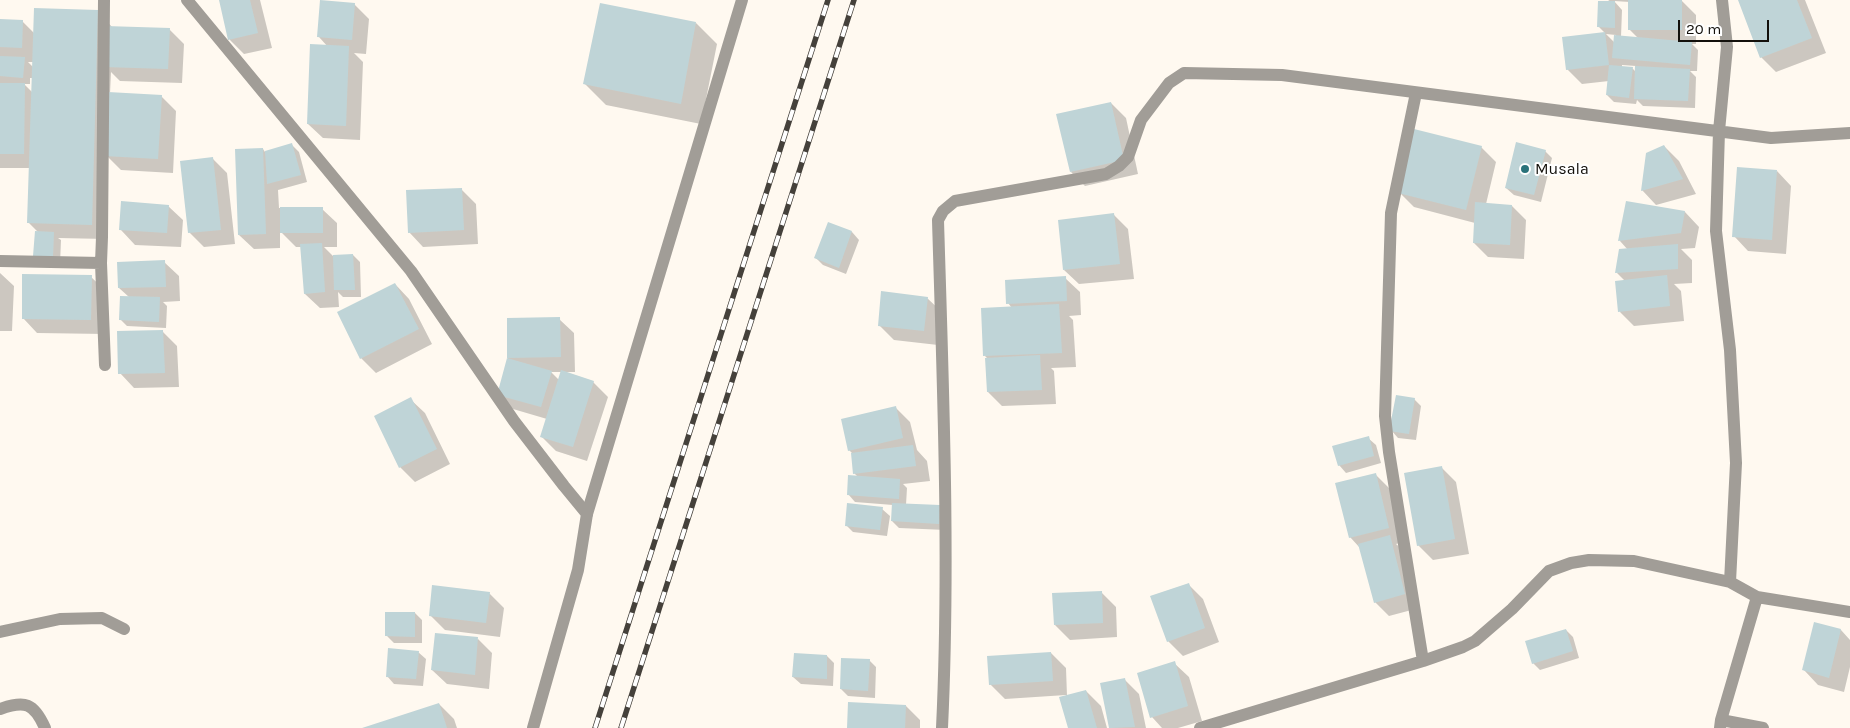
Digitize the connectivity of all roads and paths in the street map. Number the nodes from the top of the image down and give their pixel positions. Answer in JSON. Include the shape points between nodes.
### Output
{"nodes":[{"id":1,"x":104,"y":0,"type":"edge"},
{"id":2,"x":187,"y":0,"type":"edge"},
{"id":3,"x":742,"y":0,"type":"edge"},
{"id":4,"x":1722,"y":0,"type":"edge"},
{"id":5,"x":1416,"y":93,"type":"junction"},
{"id":6,"x":1719,"y":131,"type":"junction"},
{"id":7,"x":1850,"y":133,"type":"edge"},
{"id":8,"x":0,"y":261,"type":"edge"},
{"id":9,"x":100,"y":263,"type":"junction"},
{"id":10,"x":104,"y":365,"type":"dead end"},
{"id":11,"x":588,"y":514,"type":"junction"},
{"id":12,"x":1730,"y":582,"type":"junction"},
{"id":13,"x":1757,"y":596,"type":"junction"},
{"id":14,"x":1850,"y":612,"type":"edge"},
{"id":15,"x":124,"y":629,"type":"dead end"},
{"id":16,"x":0,"y":632,"type":"edge"},
{"id":17,"x":1423,"y":661,"type":"junction"},
{"id":18,"x":0,"y":709,"type":"edge"},
{"id":19,"x":1720,"y":724,"type":"edge"},
{"id":20,"x":45,"y":728,"type":"edge"},
{"id":21,"x":533,"y":728,"type":"edge"},
{"id":22,"x":942,"y":728,"type":"edge"},
{"id":23,"x":1200,"y":728,"type":"edge"},
{"id":24,"x":1763,"y":728,"type":"edge"}],
"edges":[{"from":1,"to":9,"type":"street"},
{"from":2,"to":11,"type":"street","via":[[411,271],[514,421]]},
{"from":3,"to":11,"type":"street"},
{"from":4,"to":6,"type":"street","via":[[1727,47]]},
{"from":5,"to":6,"type":"street"},
{"from":5,"to":17,"type":"street","via":[[1391,213],[1385,416]]},
{"from":5,"to":22,"type":"street","via":[[1282,75],[1184,73],[1169,83],[1142,120],[1128,158],[1106,174],[954,201],[942,211],[938,220],[946,482]]},
{"from":6,"to":7,"type":"street","via":[[1771,138]]},
{"from":6,"to":12,"type":"street","via":[[1716,231],[1730,350],[1736,463]]},
{"from":8,"to":9,"type":"street"},
{"from":9,"to":10,"type":"street"},
{"from":11,"to":21,"type":"street","via":[[578,570]]},
{"from":12,"to":13,"type":"street"},
{"from":12,"to":17,"type":"street","via":[[1634,561],[1571,563],[1549,571],[1475,641]]},
{"from":13,"to":14,"type":"street"},
{"from":13,"to":19,"type":"street"},
{"from":15,"to":16,"type":"street","via":[[102,618],[60,619]]},
{"from":17,"to":23,"type":"street"},
{"from":18,"to":20,"type":"street","via":[[23,703],[32,707]]},
{"from":19,"to":24,"type":"street"}]}
